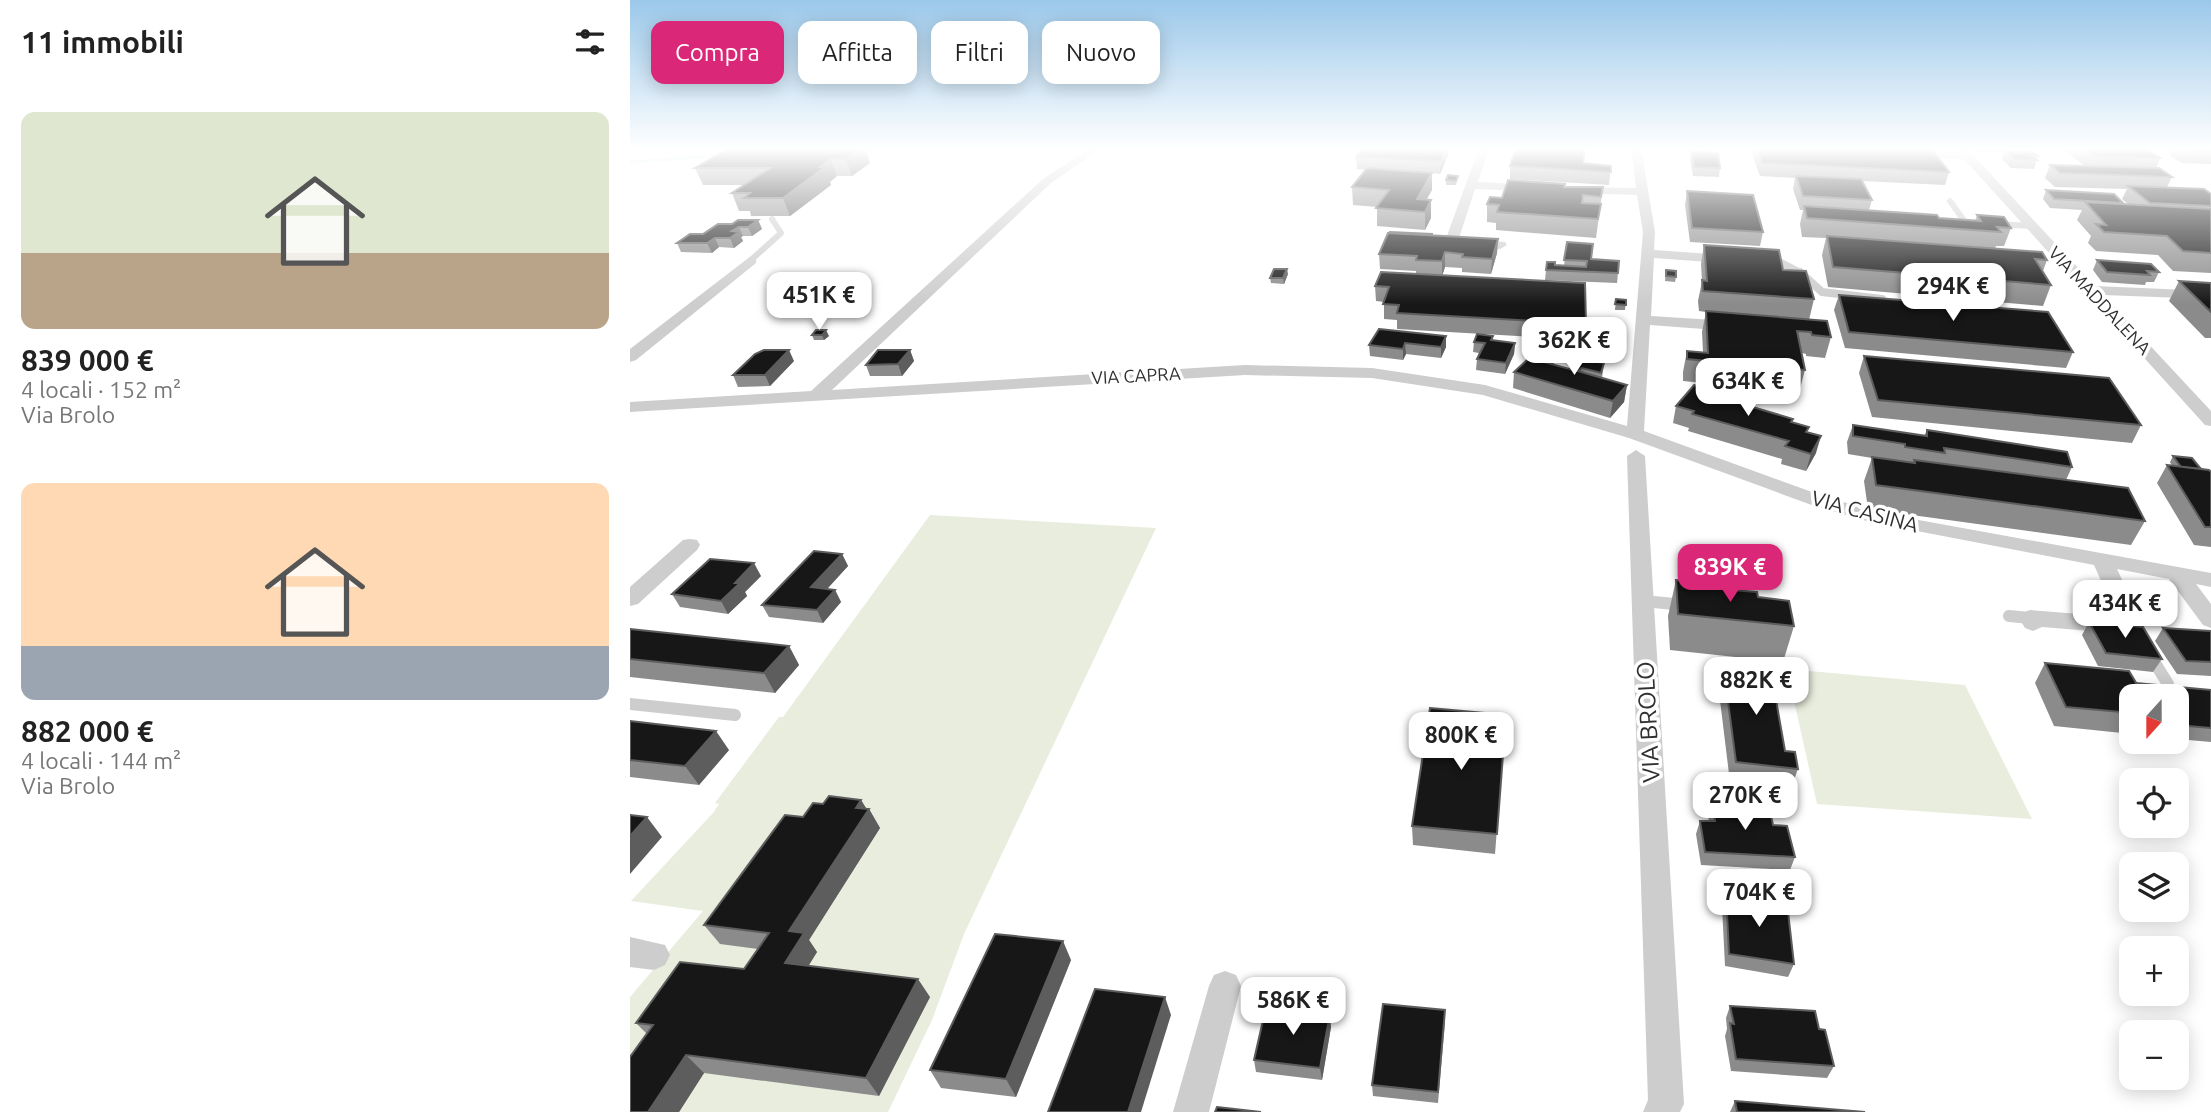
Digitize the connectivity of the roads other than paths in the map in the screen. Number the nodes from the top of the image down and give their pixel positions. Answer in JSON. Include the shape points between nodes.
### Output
{"nodes":[{"id":1,"x":1027,"y":200,"type":"edge"},
{"id":2,"x":1465,"y":200,"type":"edge"},
{"id":3,"x":1644,"y":200,"type":"edge"},
{"id":4,"x":2008,"y":200,"type":"edge"},
{"id":5,"x":1950,"y":201,"type":"dead end"},
{"id":6,"x":772,"y":219,"type":"edge"},
{"id":7,"x":2029,"y":223,"type":"junction"},
{"id":8,"x":1500,"y":245,"type":"edge"},
{"id":9,"x":1648,"y":254,"type":"junction"},
{"id":10,"x":751,"y":260,"type":"joint"},
{"id":11,"x":1800,"y":272,"type":"joint"},
{"id":12,"x":2089,"y":290,"type":"junction"},
{"id":13,"x":2211,"y":295,"type":"edge"},
{"id":14,"x":1895,"y":300,"type":"edge"},
{"id":15,"x":1643,"y":320,"type":"junction"},
{"id":16,"x":1742,"y":327,"type":"edge"},
{"id":17,"x":630,"y":357,"type":"edge"},
{"id":18,"x":817,"y":395,"type":"junction"},
{"id":19,"x":630,"y":407,"type":"edge"},
{"id":20,"x":2211,"y":421,"type":"edge"},
{"id":21,"x":1635,"y":440,"type":"junction"},
{"id":22,"x":690,"y":545,"type":"dead end"},
{"id":23,"x":2102,"y":560,"type":"junction"},
{"id":24,"x":2176,"y":573,"type":"junction"},
{"id":25,"x":2211,"y":579,"type":"edge"},
{"id":26,"x":630,"y":599,"type":"edge"},
{"id":27,"x":1643,"y":601,"type":"junction"},
{"id":28,"x":1702,"y":607,"type":"edge"},
{"id":29,"x":2211,"y":620,"type":"edge"},
{"id":30,"x":2028,"y":622,"type":"dead end"},
{"id":31,"x":2136,"y":633,"type":"junction"},
{"id":32,"x":2168,"y":684,"type":"edge"},
{"id":33,"x":630,"y":704,"type":"edge"},
{"id":34,"x":735,"y":715,"type":"dead end"},
{"id":35,"x":1225,"y":986,"type":"dead end"},
{"id":36,"x":1191,"y":1112,"type":"edge"},
{"id":37,"x":1661,"y":1112,"type":"edge"}],
"edges":[{"from":1,"to":18,"type":"street"},
{"from":2,"to":8,"type":"street","via":[[1451,241]]},
{"from":3,"to":9,"type":"street","name":"VIA BROLO"},
{"from":4,"to":7,"type":"street","name":"VIA MADDALENA"},
{"from":5,"to":7,"type":"lane","via":[[1965,222]]},
{"from":6,"to":10,"type":"lane","via":[[781,233]]},
{"from":7,"to":12,"type":"street","name":"VIA MADDALENA"},
{"from":9,"to":11,"type":"street","via":[[1782,263]]},
{"from":9,"to":15,"type":"street","name":"VIA BROLO"},
{"from":10,"to":17,"type":"street"},
{"from":11,"to":14,"type":"lane","via":[[1822,292]]},
{"from":12,"to":13,"type":"street"},
{"from":12,"to":20,"type":"street","name":"VIA MADDALENA"},
{"from":15,"to":16,"type":"street"},
{"from":15,"to":21,"type":"street","name":"VIA BROLO"},
{"from":18,"to":19,"type":"street","name":"VIA CAPRA"},
{"from":18,"to":21,"type":"street","name":"VIA CAPRA","via":[[1187,372],[1322,370],[1485,390]]},
{"from":21,"to":23,"type":"street","name":"VIA CASINA","via":[[1854,512]]},
{"from":21,"to":27,"type":"street","name":"VIA BROLO"},
{"from":22,"to":26,"type":"street"},
{"from":23,"to":24,"type":"street","name":"VIA CASINA"},
{"from":23,"to":31,"type":"street"},
{"from":24,"to":25,"type":"street","name":"VIA CASINA"},
{"from":24,"to":29,"type":"street"},
{"from":27,"to":28,"type":"lane"},
{"from":27,"to":37,"type":"street","name":"VIA BROLO","via":[[1666,1104]]},
{"from":30,"to":31,"type":"street","via":[[2116,625]]},
{"from":31,"to":32,"type":"lane"},
{"from":33,"to":34,"type":"lane"},
{"from":35,"to":36,"type":"street"}]}
